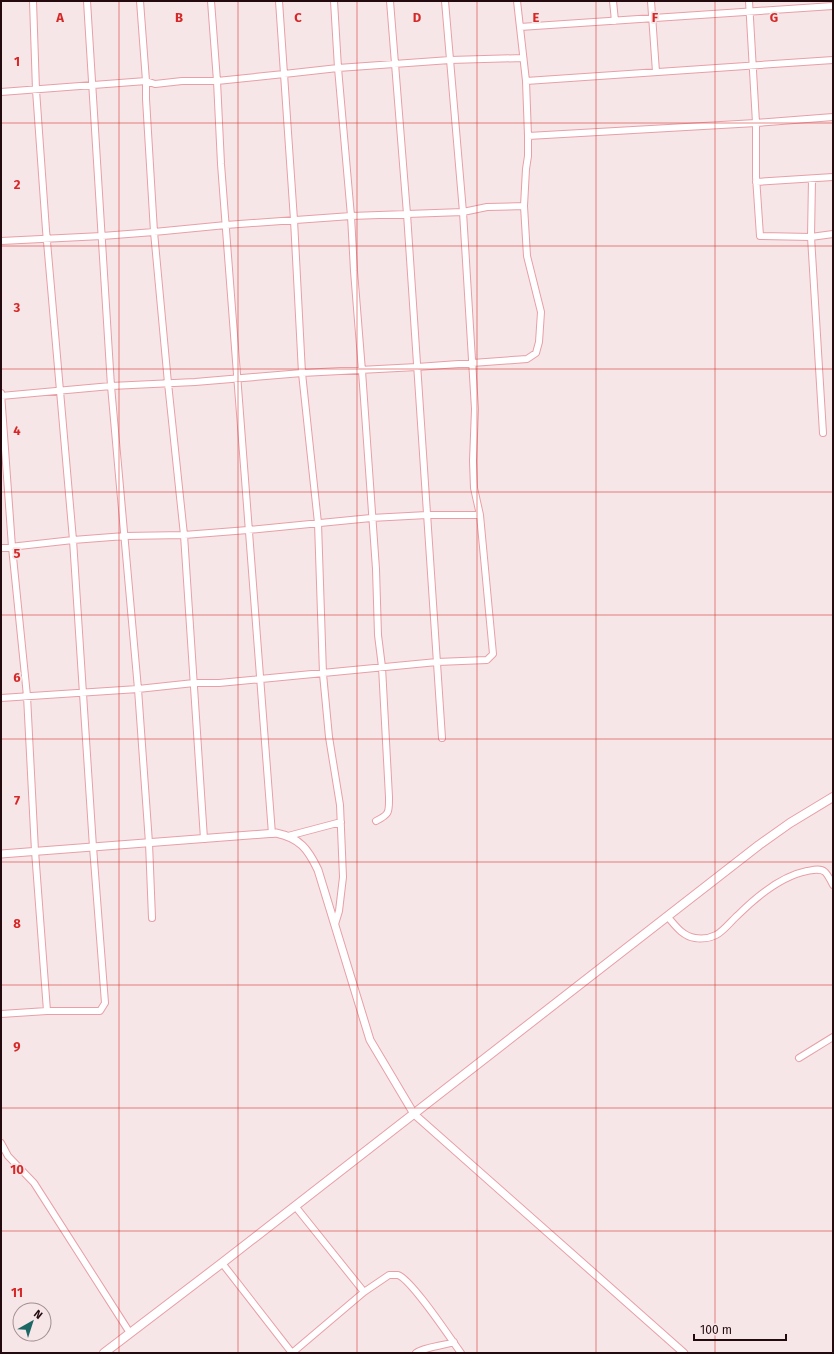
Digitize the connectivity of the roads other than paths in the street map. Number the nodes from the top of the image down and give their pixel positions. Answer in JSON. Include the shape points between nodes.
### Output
{"nodes":[{"id":1,"x":33,"y":1,"type":"edge"},
{"id":2,"x":87,"y":1,"type":"edge"},
{"id":3,"x":140,"y":1,"type":"edge"},
{"id":4,"x":211,"y":1,"type":"edge"},
{"id":5,"x":279,"y":1,"type":"edge"},
{"id":6,"x":334,"y":1,"type":"edge"},
{"id":7,"x":390,"y":1,"type":"edge"},
{"id":8,"x":445,"y":1,"type":"edge"},
{"id":9,"x":517,"y":1,"type":"edge"},
{"id":10,"x":613,"y":1,"type":"edge"},
{"id":11,"x":651,"y":1,"type":"edge"},
{"id":12,"x":749,"y":1,"type":"edge"},
{"id":13,"x":833,"y":6,"type":"edge"},
{"id":14,"x":750,"y":11,"type":"junction"},
{"id":15,"x":653,"y":18,"type":"junction"},
{"id":16,"x":615,"y":21,"type":"junction"},
{"id":17,"x":520,"y":27,"type":"junction"},
{"id":18,"x":523,"y":58,"type":"junction"},
{"id":19,"x":450,"y":60,"type":"junction"},
{"id":20,"x":833,"y":60,"type":"edge"},
{"id":21,"x":395,"y":64,"type":"junction"},
{"id":22,"x":753,"y":64,"type":"junction"},
{"id":23,"x":338,"y":68,"type":"junction"},
{"id":24,"x":656,"y":72,"type":"junction"},
{"id":25,"x":284,"y":74,"type":"junction"},
{"id":26,"x":146,"y":81,"type":"junction"},
{"id":27,"x":217,"y":81,"type":"junction"},
{"id":28,"x":526,"y":81,"type":"junction"},
{"id":29,"x":93,"y":84,"type":"junction"},
{"id":30,"x":36,"y":90,"type":"junction"},
{"id":31,"x":1,"y":92,"type":"edge"},
{"id":32,"x":833,"y":117,"type":"edge"},
{"id":33,"x":756,"y":123,"type":"junction"},
{"id":34,"x":528,"y":136,"type":"junction"},
{"id":35,"x":833,"y":177,"type":"edge"},
{"id":36,"x":812,"y":179,"type":"junction"},
{"id":37,"x":756,"y":182,"type":"junction"},
{"id":38,"x":524,"y":206,"type":"junction"},
{"id":39,"x":463,"y":212,"type":"junction"},
{"id":40,"x":407,"y":214,"type":"junction"},
{"id":41,"x":351,"y":216,"type":"junction"},
{"id":42,"x":294,"y":220,"type":"junction"},
{"id":43,"x":226,"y":224,"type":"junction"},
{"id":44,"x":154,"y":232,"type":"junction"},
{"id":45,"x":833,"y":234,"type":"edge"},
{"id":46,"x":102,"y":236,"type":"junction"},
{"id":47,"x":811,"y":237,"type":"junction"},
{"id":48,"x":47,"y":238,"type":"junction"},
{"id":49,"x":1,"y":241,"type":"edge"},
{"id":50,"x":472,"y":362,"type":"junction"},
{"id":51,"x":417,"y":367,"type":"junction"},
{"id":52,"x":362,"y":371,"type":"junction"},
{"id":53,"x":302,"y":373,"type":"junction"},
{"id":54,"x":237,"y":379,"type":"junction"},
{"id":55,"x":168,"y":382,"type":"junction"},
{"id":56,"x":111,"y":386,"type":"junction"},
{"id":57,"x":60,"y":390,"type":"junction"},
{"id":58,"x":1,"y":393,"type":"edge"},
{"id":59,"x":1,"y":396,"type":"edge"},
{"id":60,"x":823,"y":434,"type":"dead end"},
{"id":61,"x":427,"y":515,"type":"junction"},
{"id":62,"x":480,"y":515,"type":"junction"},
{"id":63,"x":371,"y":518,"type":"junction"},
{"id":64,"x":318,"y":523,"type":"junction"},
{"id":65,"x":248,"y":530,"type":"junction"},
{"id":66,"x":184,"y":535,"type":"junction"},
{"id":67,"x":125,"y":536,"type":"junction"},
{"id":68,"x":73,"y":540,"type":"junction"},
{"id":69,"x":12,"y":547,"type":"junction"},
{"id":70,"x":1,"y":548,"type":"edge"},
{"id":71,"x":437,"y":662,"type":"junction"},
{"id":72,"x":382,"y":667,"type":"junction"},
{"id":73,"x":323,"y":674,"type":"junction"},
{"id":74,"x":259,"y":680,"type":"junction"},
{"id":75,"x":194,"y":683,"type":"junction"},
{"id":76,"x":138,"y":689,"type":"junction"},
{"id":77,"x":83,"y":692,"type":"junction"},
{"id":78,"x":27,"y":696,"type":"junction"},
{"id":79,"x":1,"y":698,"type":"edge"},
{"id":80,"x":442,"y":738,"type":"dead end"},
{"id":81,"x":833,"y":797,"type":"edge"},
{"id":82,"x":341,"y":822,"type":"junction"},
{"id":83,"x":376,"y":822,"type":"dead end"},
{"id":84,"x":272,"y":834,"type":"junction"},
{"id":85,"x":288,"y":836,"type":"junction"},
{"id":86,"x":204,"y":839,"type":"junction"},
{"id":87,"x":148,"y":843,"type":"junction"},
{"id":88,"x":93,"y":847,"type":"junction"},
{"id":89,"x":35,"y":851,"type":"junction"},
{"id":90,"x":1,"y":854,"type":"edge"},
{"id":91,"x":833,"y":885,"type":"edge"},
{"id":92,"x":667,"y":916,"type":"junction"},
{"id":93,"x":152,"y":918,"type":"dead end"},
{"id":94,"x":335,"y":924,"type":"junction"},
{"id":95,"x":47,"y":1011,"type":"junction"},
{"id":96,"x":1,"y":1014,"type":"edge"},
{"id":97,"x":833,"y":1037,"type":"edge"},
{"id":98,"x":799,"y":1058,"type":"dead end"},
{"id":99,"x":414,"y":1114,"type":"junction"},
{"id":100,"x":1,"y":1143,"type":"edge"},
{"id":101,"x":3,"y":1152,"type":"edge"},
{"id":102,"x":295,"y":1206,"type":"junction"},
{"id":103,"x":222,"y":1263,"type":"junction"},
{"id":104,"x":364,"y":1292,"type":"junction"},
{"id":105,"x":130,"y":1333,"type":"junction"},
{"id":106,"x":454,"y":1342,"type":"junction"},
{"id":107,"x":104,"y":1353,"type":"edge"},
{"id":108,"x":292,"y":1353,"type":"edge"},
{"id":109,"x":416,"y":1353,"type":"edge"},
{"id":110,"x":461,"y":1353,"type":"edge"},
{"id":111,"x":683,"y":1353,"type":"edge"}],
"edges":[{"from":1,"to":30,"type":"street"},
{"from":2,"to":29,"type":"street"},
{"from":3,"to":26,"type":"street"},
{"from":4,"to":27,"type":"street"},
{"from":5,"to":25,"type":"street"},
{"from":6,"to":23,"type":"street"},
{"from":7,"to":21,"type":"street"},
{"from":8,"to":19,"type":"street"},
{"from":9,"to":17,"type":"street"},
{"from":10,"to":16,"type":"street"},
{"from":11,"to":15,"type":"street"},
{"from":12,"to":14,"type":"street"},
{"from":13,"to":14,"type":"street"},
{"from":14,"to":15,"type":"street"},
{"from":14,"to":22,"type":"street"},
{"from":15,"to":16,"type":"street"},
{"from":15,"to":24,"type":"street"},
{"from":16,"to":17,"type":"street"},
{"from":17,"to":18,"type":"street"},
{"from":18,"to":19,"type":"street"},
{"from":18,"to":28,"type":"street"},
{"from":19,"to":21,"type":"street"},
{"from":19,"to":39,"type":"street"},
{"from":20,"to":22,"type":"street"},
{"from":21,"to":23,"type":"street"},
{"from":21,"to":40,"type":"street"},
{"from":22,"to":24,"type":"street"},
{"from":22,"to":33,"type":"street"},
{"from":23,"to":25,"type":"street"},
{"from":23,"to":41,"type":"street"},
{"from":24,"to":28,"type":"street"},
{"from":25,"to":27,"type":"street"},
{"from":25,"to":42,"type":"street"},
{"from":26,"to":27,"type":"street","via":[[155,84]]},
{"from":26,"to":29,"type":"street"},
{"from":26,"to":44,"type":"street"},
{"from":27,"to":43,"type":"street"},
{"from":28,"to":34,"type":"street"},
{"from":29,"to":30,"type":"street"},
{"from":29,"to":46,"type":"street"},
{"from":30,"to":31,"type":"street"},
{"from":30,"to":48,"type":"street"},
{"from":32,"to":33,"type":"street"},
{"from":33,"to":34,"type":"street"},
{"from":33,"to":37,"type":"street"},
{"from":34,"to":38,"type":"street"},
{"from":35,"to":36,"type":"street"},
{"from":36,"to":37,"type":"street"},
{"from":36,"to":47,"type":"street"},
{"from":37,"to":47,"type":"street","via":[[760,236]]},
{"from":38,"to":39,"type":"street","via":[[487,207]]},
{"from":38,"to":50,"type":"street","via":[[527,256],[541,312],[536,354],[527,358]]},
{"from":39,"to":40,"type":"street"},
{"from":39,"to":50,"type":"street"},
{"from":40,"to":41,"type":"street"},
{"from":40,"to":51,"type":"street"},
{"from":41,"to":42,"type":"street"},
{"from":41,"to":52,"type":"street"},
{"from":42,"to":43,"type":"street"},
{"from":42,"to":53,"type":"street"},
{"from":43,"to":44,"type":"street"},
{"from":43,"to":54,"type":"street"},
{"from":44,"to":46,"type":"street"},
{"from":44,"to":55,"type":"street"},
{"from":45,"to":47,"type":"street"},
{"from":46,"to":48,"type":"street"},
{"from":46,"to":56,"type":"street"},
{"from":47,"to":60,"type":"street"},
{"from":48,"to":49,"type":"street"},
{"from":48,"to":57,"type":"street"},
{"from":50,"to":51,"type":"street"},
{"from":50,"to":62,"type":"street","via":[[476,409],[474,488]]},
{"from":51,"to":52,"type":"street"},
{"from":51,"to":61,"type":"street"},
{"from":52,"to":53,"type":"street"},
{"from":52,"to":63,"type":"street"},
{"from":53,"to":54,"type":"street"},
{"from":53,"to":64,"type":"street"},
{"from":54,"to":55,"type":"street"},
{"from":54,"to":65,"type":"street"},
{"from":55,"to":56,"type":"street"},
{"from":55,"to":66,"type":"street"},
{"from":56,"to":57,"type":"street"},
{"from":56,"to":67,"type":"street"},
{"from":57,"to":59,"type":"street"},
{"from":57,"to":68,"type":"street"},
{"from":58,"to":59,"type":"street"},
{"from":59,"to":69,"type":"street"},
{"from":61,"to":62,"type":"street"},
{"from":61,"to":63,"type":"street"},
{"from":61,"to":71,"type":"street"},
{"from":62,"to":71,"type":"street","via":[[493,654],[487,660]]},
{"from":63,"to":64,"type":"street"},
{"from":63,"to":72,"type":"street"},
{"from":64,"to":65,"type":"street"},
{"from":64,"to":73,"type":"street"},
{"from":65,"to":66,"type":"street"},
{"from":65,"to":74,"type":"street"},
{"from":66,"to":67,"type":"street"},
{"from":66,"to":75,"type":"street"},
{"from":67,"to":68,"type":"street"},
{"from":67,"to":76,"type":"street"},
{"from":68,"to":69,"type":"street"},
{"from":68,"to":77,"type":"street"},
{"from":69,"to":70,"type":"street"},
{"from":69,"to":78,"type":"street"},
{"from":71,"to":72,"type":"street"},
{"from":71,"to":80,"type":"street"},
{"from":72,"to":73,"type":"street"},
{"from":72,"to":83,"type":"street","via":[[389,811]]},
{"from":73,"to":74,"type":"street"},
{"from":73,"to":82,"type":"street"},
{"from":74,"to":75,"type":"street"},
{"from":74,"to":84,"type":"street"},
{"from":75,"to":76,"type":"street"},
{"from":75,"to":86,"type":"street"},
{"from":76,"to":77,"type":"street"},
{"from":76,"to":87,"type":"street"},
{"from":77,"to":78,"type":"street"},
{"from":77,"to":88,"type":"street"},
{"from":78,"to":79,"type":"street"},
{"from":78,"to":89,"type":"street"},
{"from":81,"to":92,"type":"main road","via":[[777,832]]},
{"from":82,"to":85,"type":"street"},
{"from":82,"to":94,"type":"street","via":[[344,877],[340,911]]},
{"from":84,"to":85,"type":"street"},
{"from":84,"to":86,"type":"street"},
{"from":85,"to":94,"type":"street","via":[[311,855]]},
{"from":86,"to":87,"type":"street"},
{"from":87,"to":88,"type":"street"},
{"from":87,"to":93,"type":"street"},
{"from":88,"to":89,"type":"street"},
{"from":88,"to":95,"type":"street","via":[[105,1003],[100,1011]]},
{"from":89,"to":90,"type":"street"},
{"from":89,"to":95,"type":"street"},
{"from":91,"to":92,"type":"street","via":[[825,872],[820,870],[802,872],[788,878],[766,891],[718,934],[710,938],[684,935]]},
{"from":92,"to":99,"type":"main road"},
{"from":94,"to":99,"type":"street","via":[[370,1040]]},
{"from":95,"to":96,"type":"street"},
{"from":97,"to":98,"type":"street"},
{"from":99,"to":102,"type":"main road"},
{"from":99,"to":111,"type":"street"},
{"from":100,"to":101,"type":"street"},
{"from":101,"to":105,"type":"street","via":[[34,1183]]},
{"from":102,"to":103,"type":"main road"},
{"from":102,"to":104,"type":"street"},
{"from":103,"to":105,"type":"main road"},
{"from":103,"to":108,"type":"street"},
{"from":104,"to":106,"type":"street","via":[[388,1275],[398,1276],[410,1285]]},
{"from":104,"to":108,"type":"street"},
{"from":105,"to":107,"type":"main road"},
{"from":106,"to":109,"type":"street","via":[[426,1348]]},
{"from":106,"to":110,"type":"street"}]}
